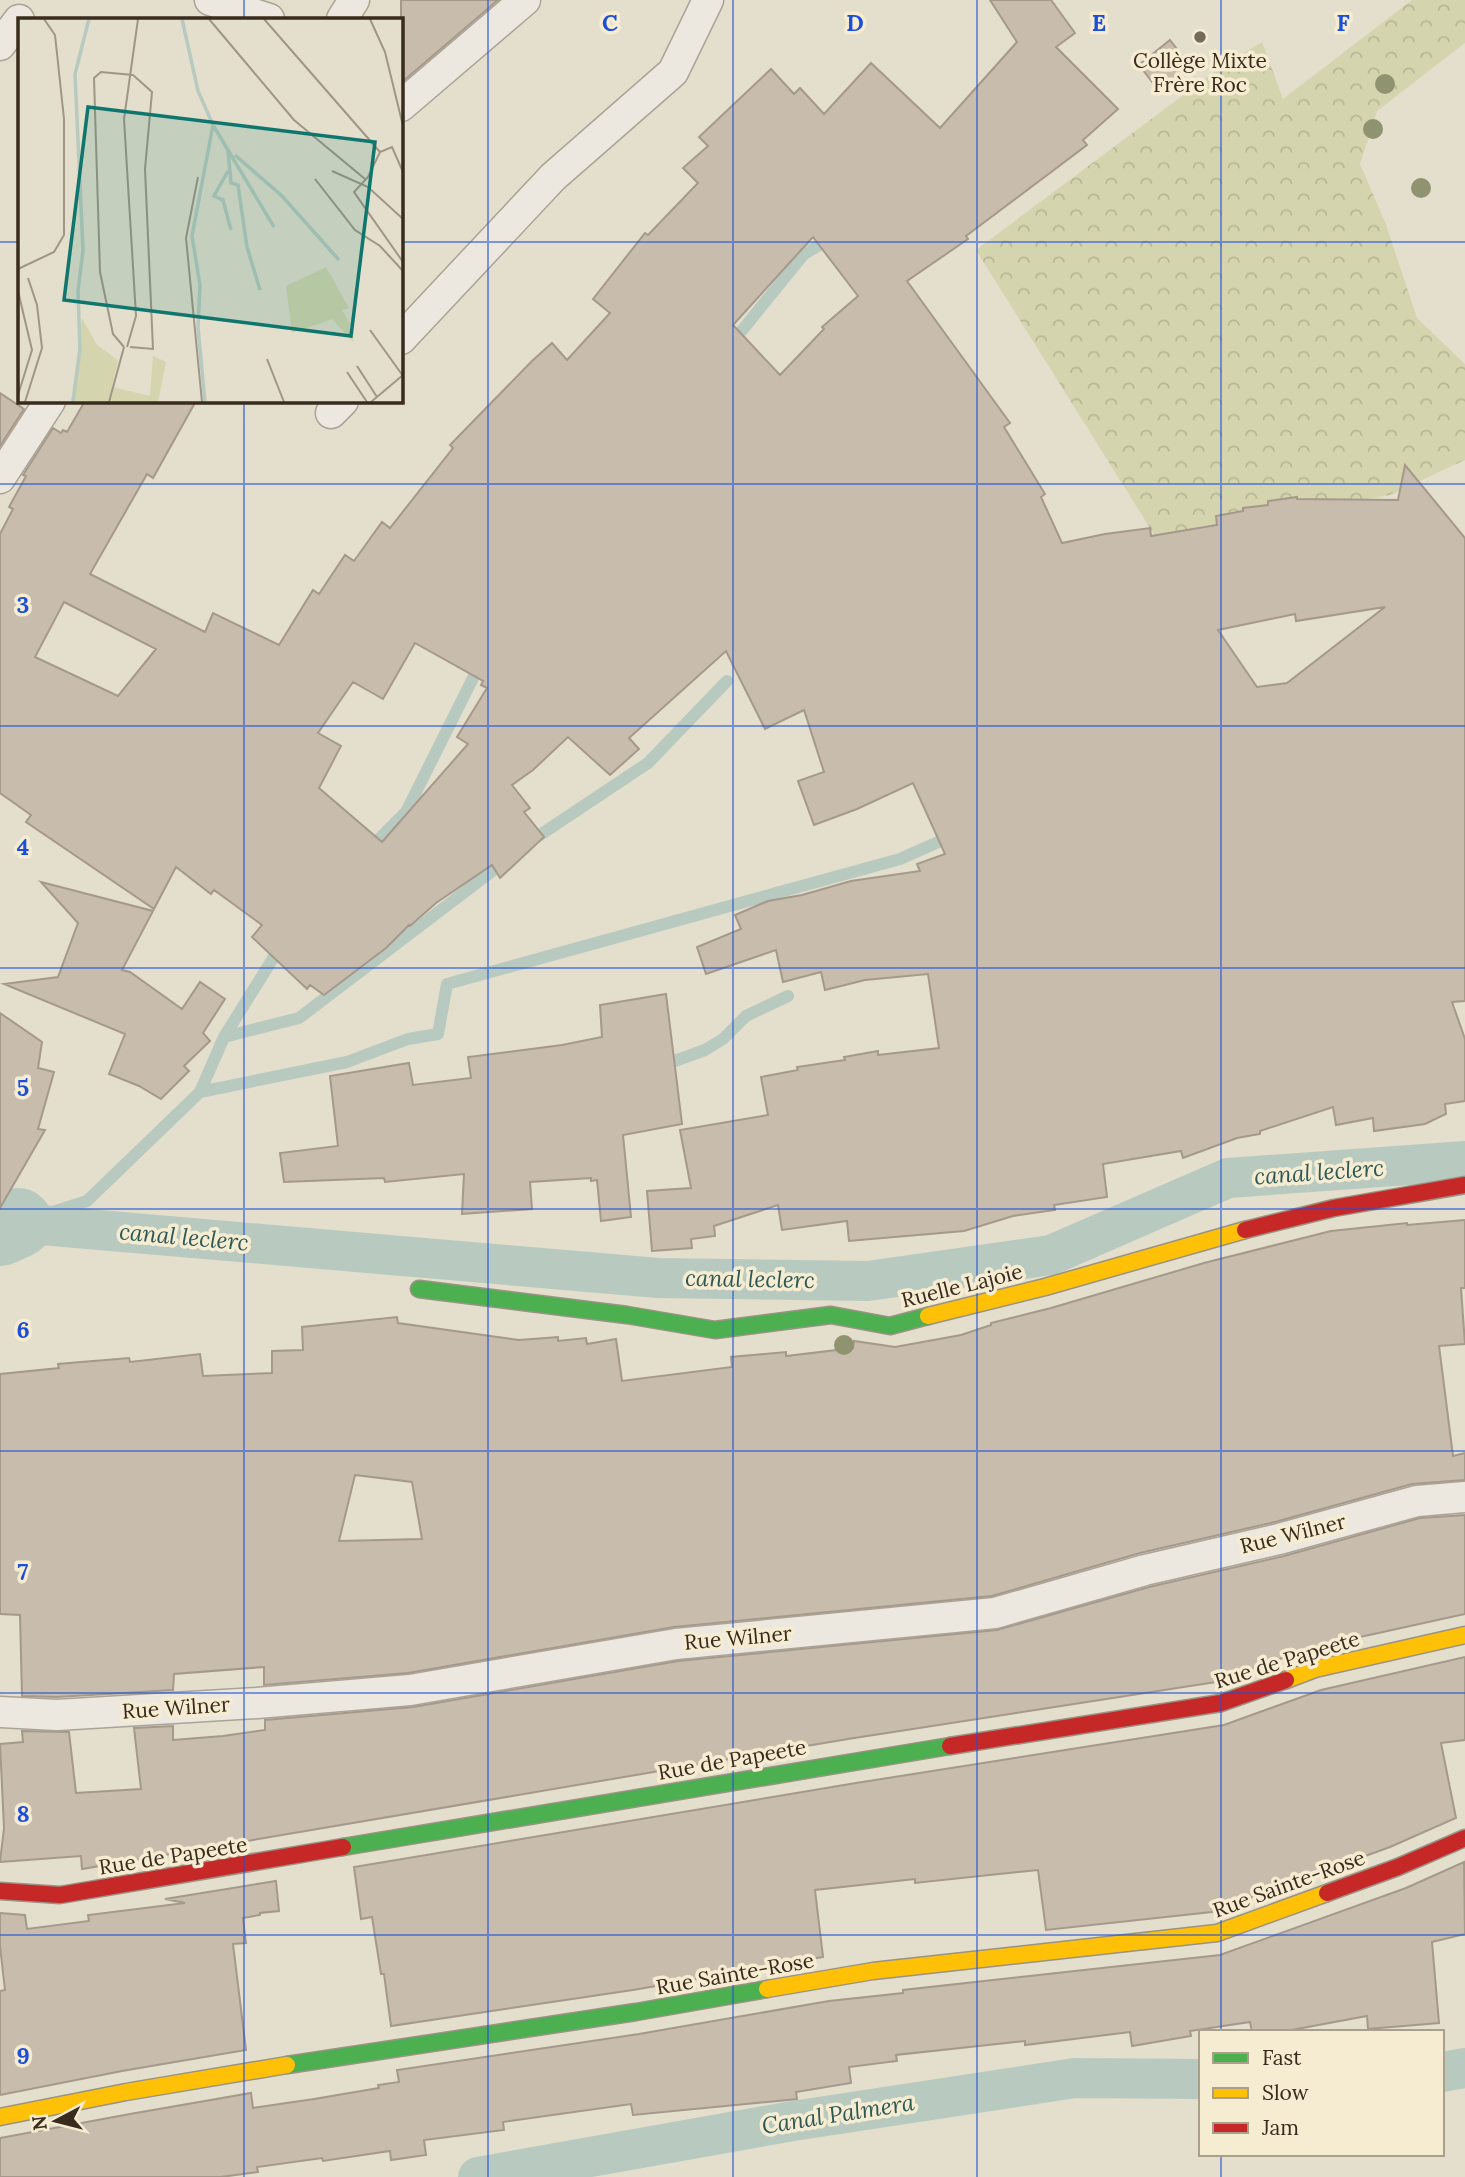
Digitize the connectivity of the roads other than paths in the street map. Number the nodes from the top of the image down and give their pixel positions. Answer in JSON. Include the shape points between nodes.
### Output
{"nodes":[{"id":1,"x":34,"y":0,"type":"edge"},
{"id":2,"x":210,"y":0,"type":"edge"},
{"id":3,"x":354,"y":0,"type":"edge"},
{"id":4,"x":525,"y":0,"type":"edge"},
{"id":5,"x":708,"y":0,"type":"edge"},
{"id":6,"x":20,"y":18,"type":"edge"},
{"id":7,"x":266,"y":18,"type":"edge"},
{"id":8,"x":343,"y":18,"type":"edge"},
{"id":9,"x":18,"y":20,"type":"edge"},
{"id":10,"x":0,"y":45,"type":"edge"},
{"id":11,"x":402,"y":105,"type":"edge"},
{"id":12,"x":402,"y":338,"type":"edge"},
{"id":13,"x":49,"y":402,"type":"edge"},
{"id":14,"x":0,"y":478,"type":"edge"},
{"id":15,"x":1465,"y":1185,"type":"edge"},
{"id":16,"x":419,"y":1289,"type":"dead end"},
{"id":17,"x":1465,"y":1497,"type":"edge"},
{"id":18,"x":1465,"y":1635,"type":"edge"},
{"id":19,"x":0,"y":1712,"type":"edge"},
{"id":20,"x":1465,"y":1838,"type":"edge"},
{"id":21,"x":0,"y":1891,"type":"edge"},
{"id":22,"x":0,"y":2117,"type":"edge"}],
"edges":[{"from":1,"to":6,"type":"street"},
{"from":2,"to":7,"type":"street"},
{"from":3,"to":8,"type":"street"},
{"from":4,"to":11,"type":"street"},
{"from":5,"to":12,"type":"street","via":[[673,72],[553,177]]},
{"from":9,"to":10,"type":"street"},
{"from":13,"to":14,"type":"street"},
{"from":15,"to":16,"type":"street","name":"Ruelle Lajoie","via":[[1334,1208],[890,1325],[831,1315],[715,1330]]},
{"from":17,"to":19,"type":"street","name":"Rue Wilner","via":[[1417,1501],[995,1613],[676,1644],[410,1690],[57,1715]]},
{"from":18,"to":21,"type":"street","name":"Rue de Papeete","via":[[1315,1669],[1221,1703],[852,1760],[60,1895]]},
{"from":20,"to":22,"type":"street","name":"Rue Sainte-Rose","via":[[1217,1933],[873,1971],[340,2056]]}]}
